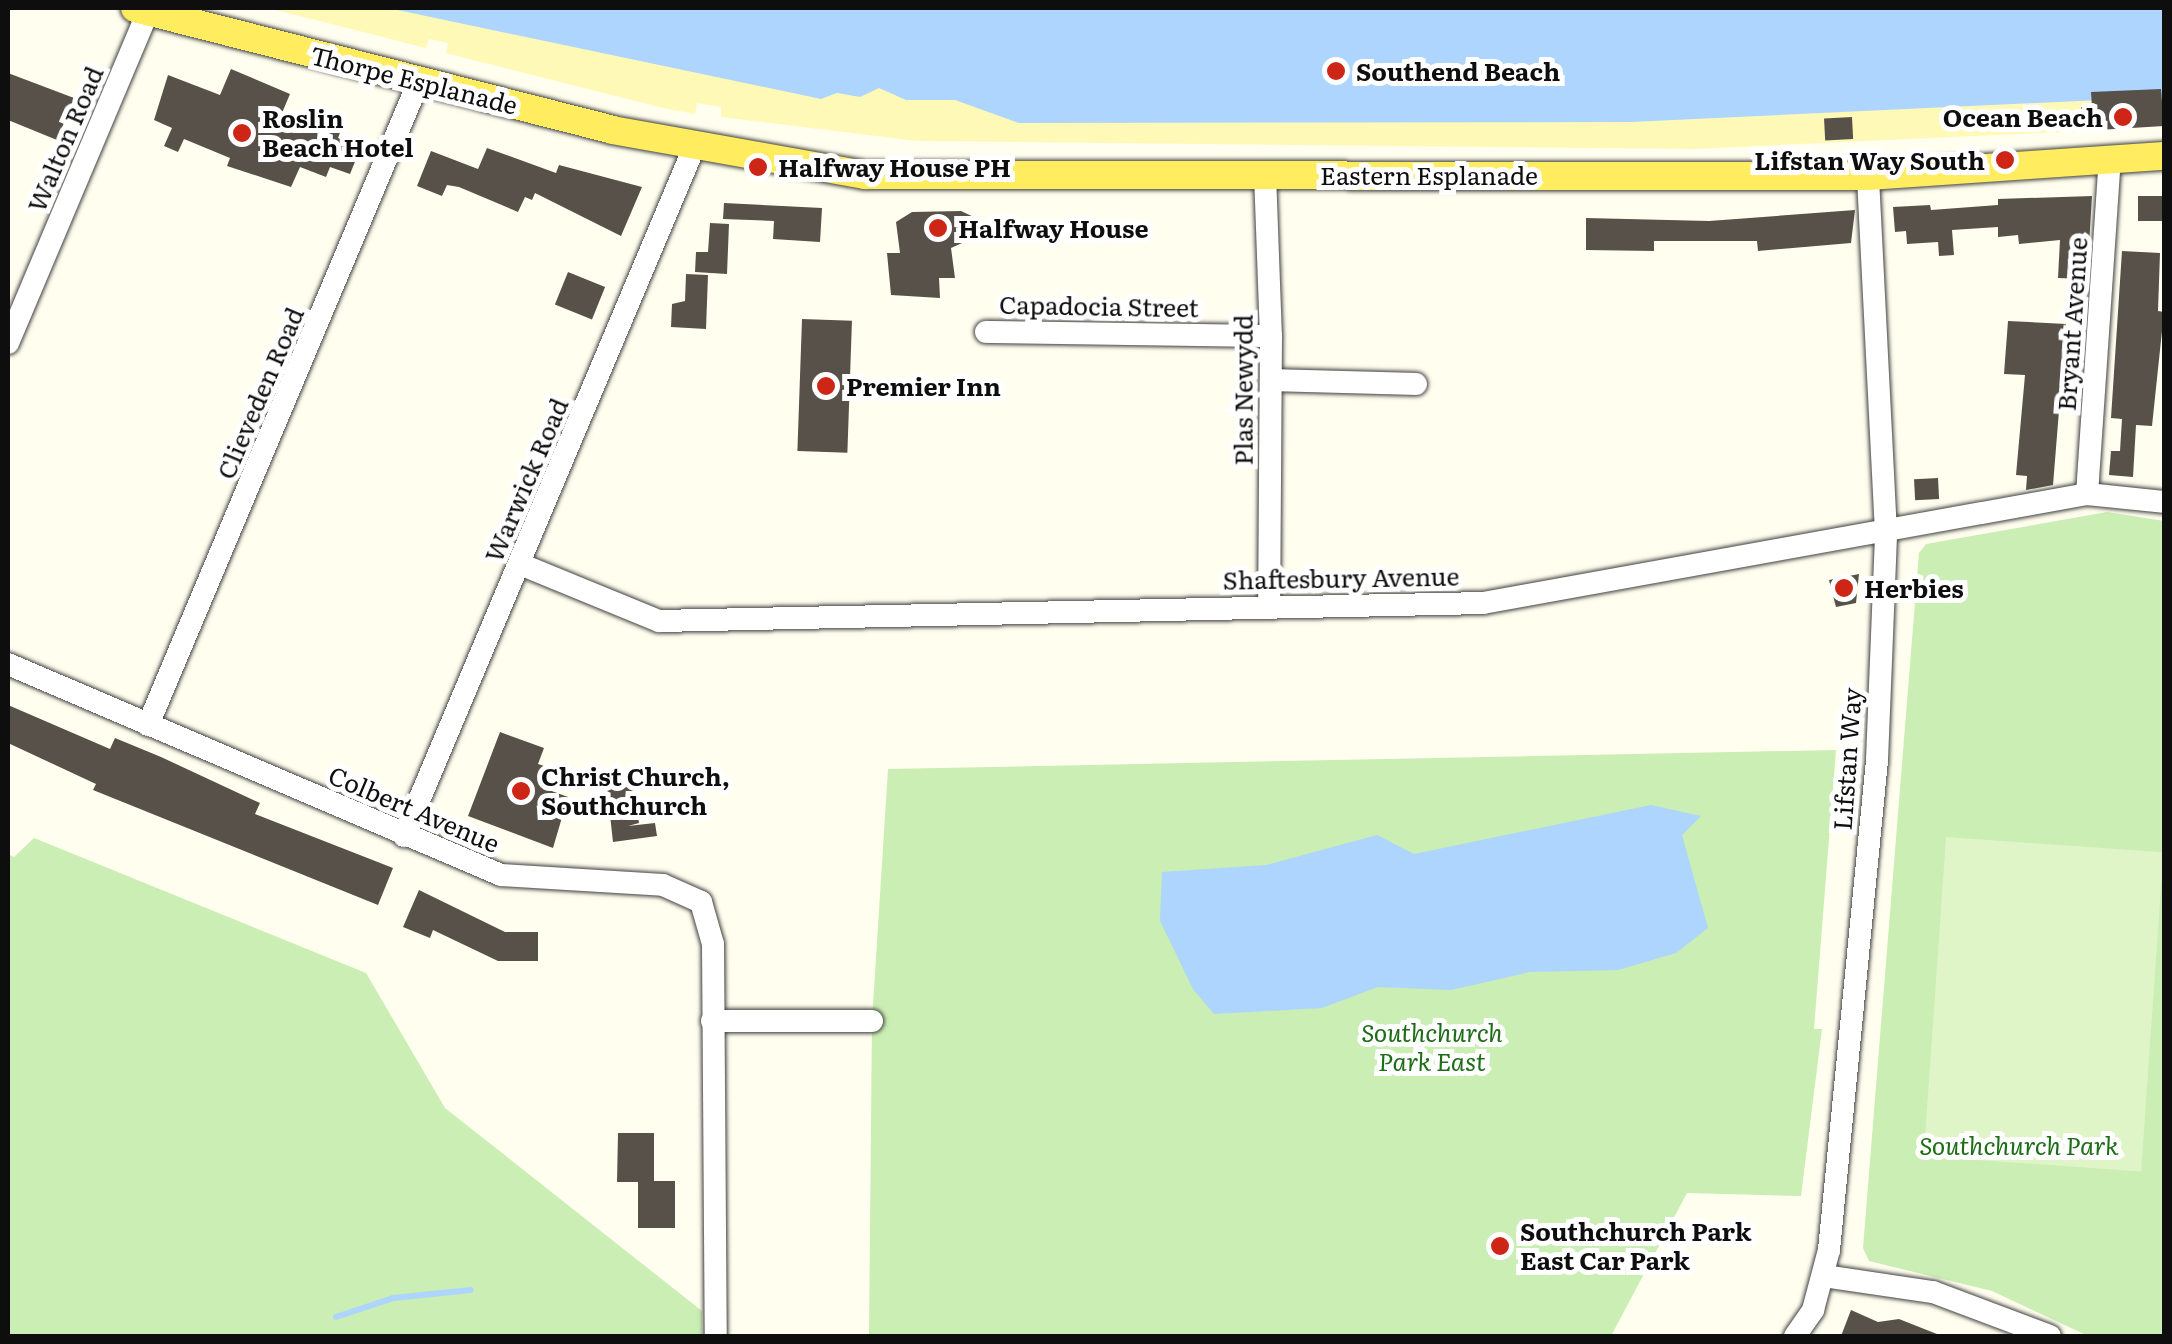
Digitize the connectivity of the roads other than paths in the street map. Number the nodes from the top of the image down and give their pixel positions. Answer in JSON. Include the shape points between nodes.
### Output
{"nodes":[{"id":1,"x":142,"y":9,"type":"edge"},
{"id":2,"x":419,"y":81,"type":"junction"},
{"id":3,"x":695,"y":145,"type":"junction"},
{"id":4,"x":2164,"y":156,"type":"edge"},
{"id":5,"x":2110,"y":158,"type":"junction"},
{"id":6,"x":1264,"y":174,"type":"junction"},
{"id":7,"x":1868,"y":176,"type":"junction"},
{"id":8,"x":986,"y":332,"type":"dead end"},
{"id":9,"x":1272,"y":336,"type":"junction"},
{"id":10,"x":8,"y":344,"type":"edge"},
{"id":11,"x":1271,"y":380,"type":"junction"},
{"id":12,"x":1416,"y":386,"type":"dead end"},
{"id":13,"x":2087,"y":494,"type":"junction"},
{"id":14,"x":2164,"y":502,"type":"edge"},
{"id":15,"x":1886,"y":533,"type":"junction"},
{"id":16,"x":520,"y":564,"type":"junction"},
{"id":17,"x":1269,"y":607,"type":"junction"},
{"id":18,"x":8,"y":664,"type":"edge"},
{"id":19,"x":148,"y":725,"type":"junction"},
{"id":20,"x":404,"y":836,"type":"junction"},
{"id":21,"x":712,"y":1021,"type":"junction"},
{"id":22,"x":872,"y":1021,"type":"dead end"},
{"id":23,"x":1824,"y":1276,"type":"junction"},
{"id":24,"x":2038,"y":1334,"type":"edge"},
{"id":25,"x":716,"y":1336,"type":"edge"},
{"id":26,"x":1795,"y":1336,"type":"edge"}],
"edges":[{"from":1,"to":2,"type":"main road","name":"Thorpe Esplanade"},
{"from":1,"to":10,"type":"street","name":"Walton Road"},
{"from":2,"to":3,"type":"main road","name":"Thorpe Esplanade"},
{"from":2,"to":19,"type":"street","name":"Clieveden Road"},
{"from":3,"to":6,"type":"main road","name":"Eastern Esplanade","via":[[899,177]]},
{"from":3,"to":16,"type":"street","name":"Warwick Road"},
{"from":4,"to":5,"type":"main road","name":"Eastern Esplanade"},
{"from":5,"to":7,"type":"main road","name":"Eastern Esplanade"},
{"from":5,"to":13,"type":"street","name":"Bryant Avenue"},
{"from":6,"to":7,"type":"main road","name":"Eastern Esplanade"},
{"from":6,"to":9,"type":"street","name":"Plas Newydd"},
{"from":7,"to":15,"type":"street","name":"Lifstan Way"},
{"from":8,"to":9,"type":"street","name":"Capadocia Street"},
{"from":9,"to":11,"type":"street","name":"Plas Newydd"},
{"from":11,"to":12,"type":"street"},
{"from":11,"to":17,"type":"street","name":"Plas Newydd"},
{"from":13,"to":14,"type":"street","name":"Shaftesbury Avenue"},
{"from":13,"to":15,"type":"street","name":"Shaftesbury Avenue"},
{"from":15,"to":17,"type":"street","name":"Shaftesbury Avenue","via":[[1509,600]]},
{"from":15,"to":23,"type":"street","name":"Lifstan Way","via":[[1877,760]]},
{"from":16,"to":17,"type":"street","name":"Shaftesbury Avenue","via":[[659,621]]},
{"from":16,"to":20,"type":"street","name":"Warwick Road"},
{"from":18,"to":19,"type":"street","name":"Colbert Avenue"},
{"from":19,"to":20,"type":"street","name":"Colbert Avenue"},
{"from":20,"to":21,"type":"street","name":"Colbert Avenue","via":[[511,878],[682,890],[701,902],[711,925]]},
{"from":21,"to":22,"type":"street"},
{"from":21,"to":25,"type":"street","name":"Colbert Avenue"},
{"from":23,"to":24,"type":"street","via":[[1933,1292]]},
{"from":23,"to":26,"type":"street","name":"Lifstan Way"}]}
